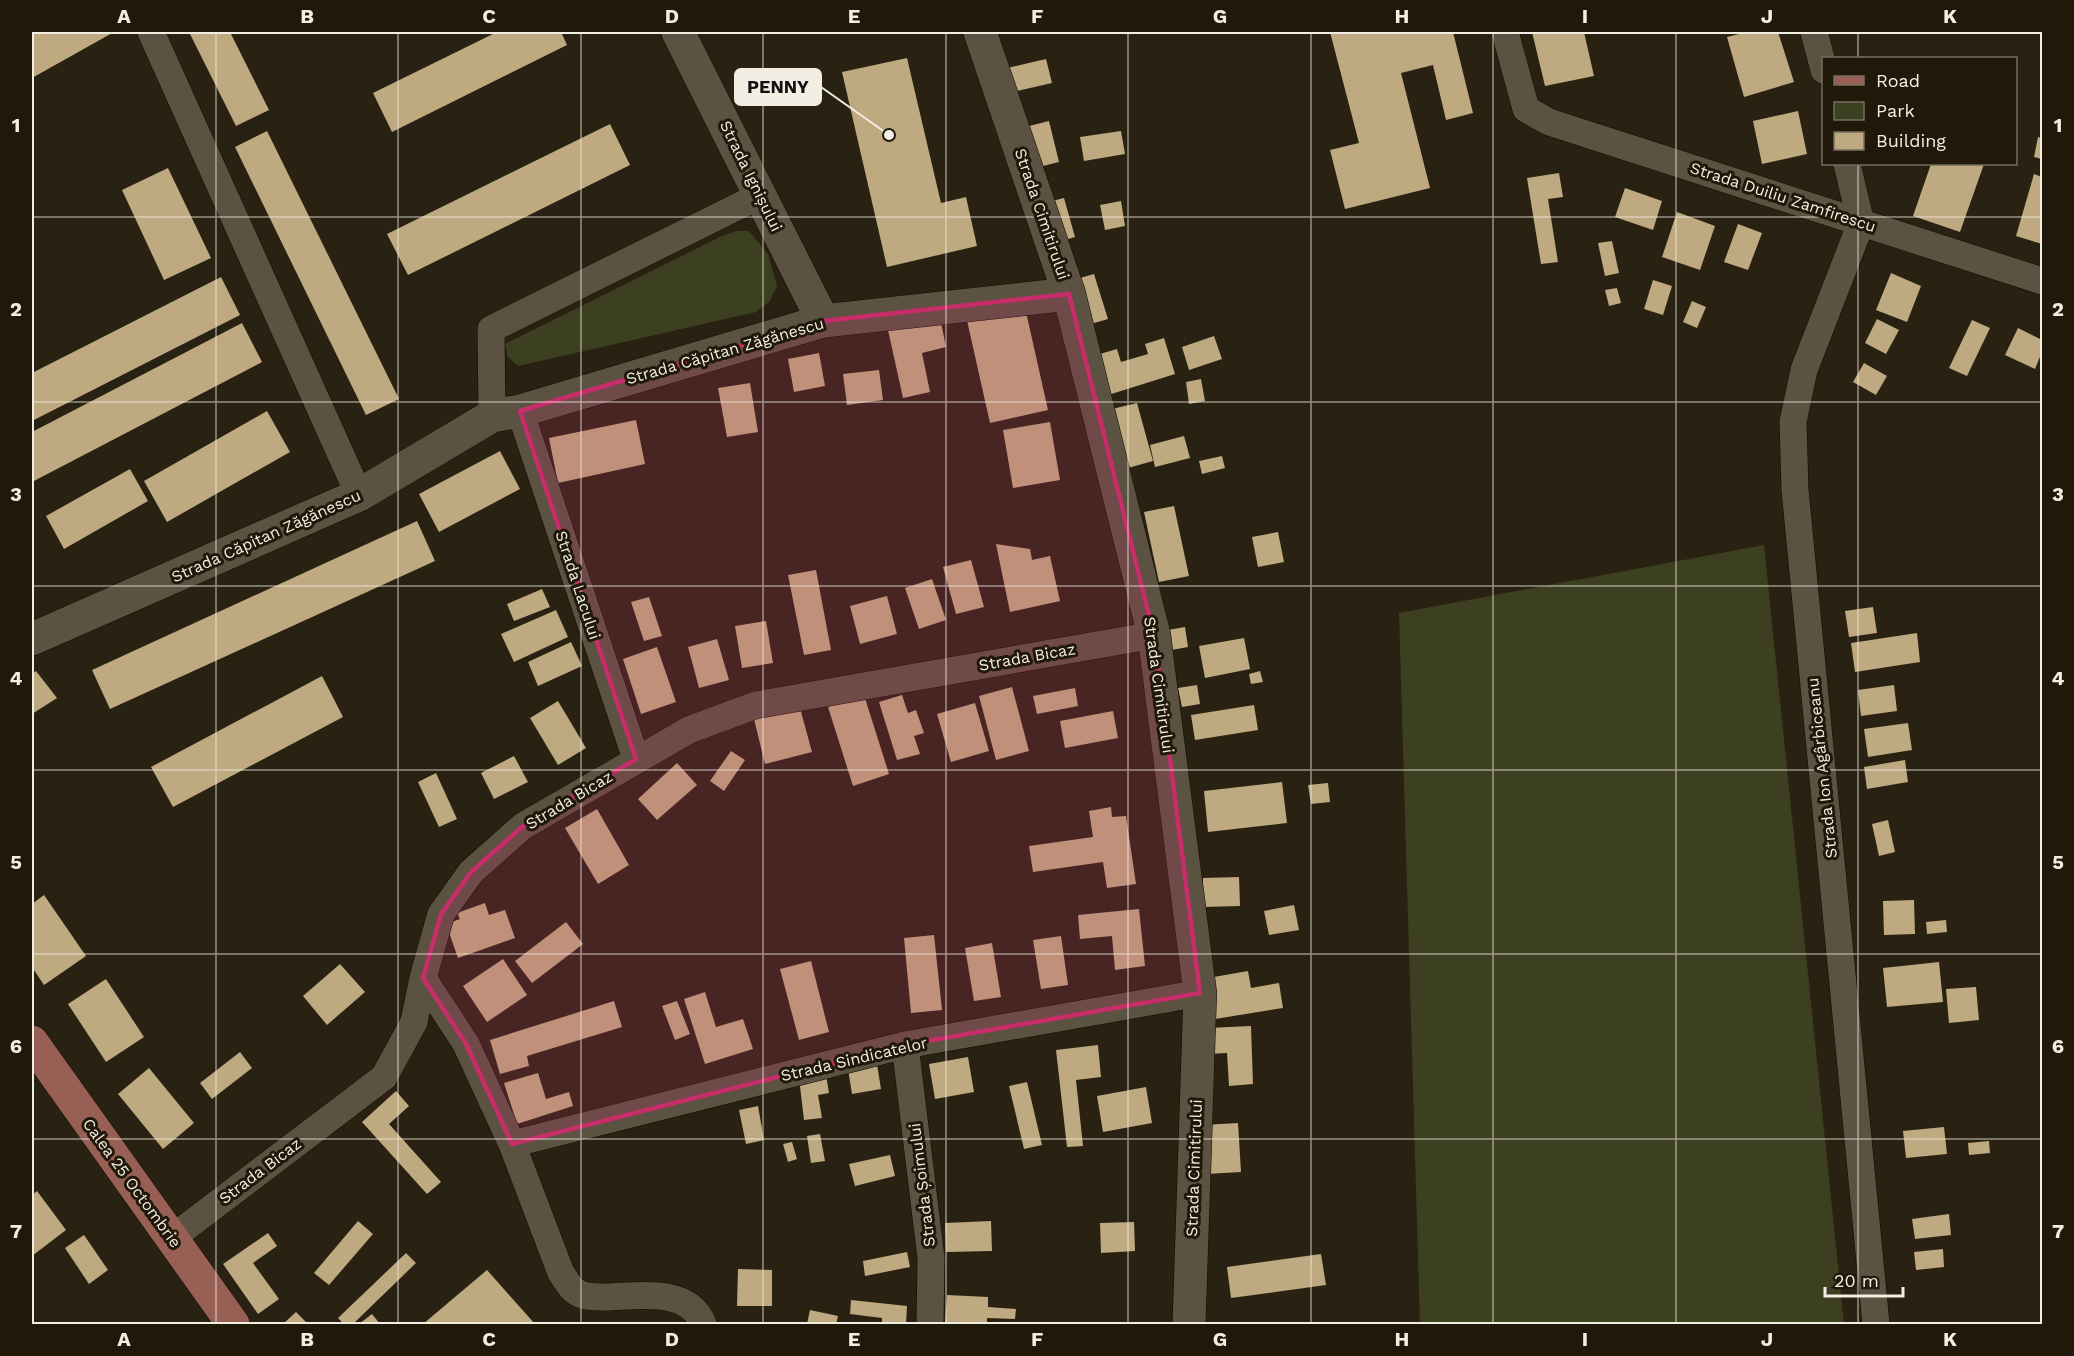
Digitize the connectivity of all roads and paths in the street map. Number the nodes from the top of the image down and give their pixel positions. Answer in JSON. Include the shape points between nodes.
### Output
{"nodes":[{"id":1,"x":151,"y":32,"type":"edge"},
{"id":2,"x":678,"y":32,"type":"edge"},
{"id":3,"x":981,"y":32,"type":"edge"},
{"id":4,"x":1505,"y":32,"type":"edge"},
{"id":5,"x":1814,"y":32,"type":"edge"},
{"id":6,"x":1822,"y":62,"type":"edge"},
{"id":7,"x":1847,"y":165,"type":"edge"},
{"id":8,"x":760,"y":195,"type":"junction"},
{"id":9,"x":1861,"y":223,"type":"junction"},
{"id":10,"x":2043,"y":281,"type":"edge"},
{"id":11,"x":1069,"y":294,"type":"junction"},
{"id":12,"x":823,"y":321,"type":"junction"},
{"id":13,"x":506,"y":413,"type":"junction"},
{"id":14,"x":359,"y":495,"type":"junction"},
{"id":15,"x":1154,"y":635,"type":"junction"},
{"id":16,"x":32,"y":639,"type":"edge"},
{"id":17,"x":636,"y":759,"type":"junction"},
{"id":18,"x":423,"y":978,"type":"junction"},
{"id":19,"x":1200,"y":993,"type":"junction"},
{"id":20,"x":32,"y":1045,"type":"edge"},
{"id":21,"x":905,"y":1045,"type":"junction"},
{"id":22,"x":512,"y":1144,"type":"junction"},
{"id":23,"x":172,"y":1238,"type":"junction"},
{"id":24,"x":233,"y":1324,"type":"edge"},
{"id":25,"x":703,"y":1324,"type":"edge"},
{"id":26,"x":930,"y":1324,"type":"edge"},
{"id":27,"x":1190,"y":1324,"type":"edge"},
{"id":28,"x":1876,"y":1324,"type":"edge"}],
"edges":[{"from":1,"to":14,"type":"street"},
{"from":2,"to":8,"type":"street","name":"Strada Ignișului"},
{"from":3,"to":11,"type":"street","name":"Strada Cimitirului"},
{"from":4,"to":9,"type":"street","name":"Strada Duiliu Zamfirescu","via":[[1526,109],[1549,122]]},
{"from":5,"to":6,"type":"street"},
{"from":7,"to":9,"type":"street"},
{"from":8,"to":12,"type":"street","name":"Strada Ignișului"},
{"from":8,"to":13,"type":"street","via":[[492,329]]},
{"from":9,"to":10,"type":"street","name":"Strada Duiliu Zamfirescu"},
{"from":9,"to":28,"type":"street","name":"Strada Ion Agârbiceanu","via":[[1804,370],[1793,422],[1795,490]]},
{"from":11,"to":12,"type":"street","name":"Strada Căpitan Zăgănescu"},
{"from":11,"to":15,"type":"street","name":"Strada Cimitirului"},
{"from":12,"to":13,"type":"street","name":"Strada Căpitan Zăgănescu"},
{"from":13,"to":14,"type":"street","name":"Strada Căpitan Zăgănescu"},
{"from":13,"to":17,"type":"street","name":"Strada Lacului"},
{"from":14,"to":16,"type":"street","name":"Strada Căpitan Zăgănescu"},
{"from":15,"to":17,"type":"street","name":"Strada Bicaz","via":[[756,705],[689,730]]},
{"from":15,"to":19,"type":"street","name":"Strada Cimitirului"},
{"from":17,"to":18,"type":"street","name":"Strada Bicaz","via":[[523,826],[471,872],[441,914]]},
{"from":18,"to":22,"type":"street","via":[[466,1044]]},
{"from":18,"to":23,"type":"street","name":"Strada Bicaz","via":[[414,1022],[384,1077]]},
{"from":19,"to":21,"type":"street","name":"Strada Sindicatelor"},
{"from":19,"to":27,"type":"street","name":"Strada Cimitirului"},
{"from":20,"to":23,"type":"main road","name":"Calea 25 Octombrie"},
{"from":21,"to":22,"type":"street","name":"Strada Sindicatelor"},
{"from":21,"to":26,"type":"street","name":"Strada Șoimului","via":[[931,1258]]},
{"from":22,"to":25,"type":"street","via":[[561,1273],[574,1291],[586,1297],[663,1296],[686,1303],[699,1313]]},
{"from":23,"to":24,"type":"main road","name":"Calea 25 Octombrie"}]}
